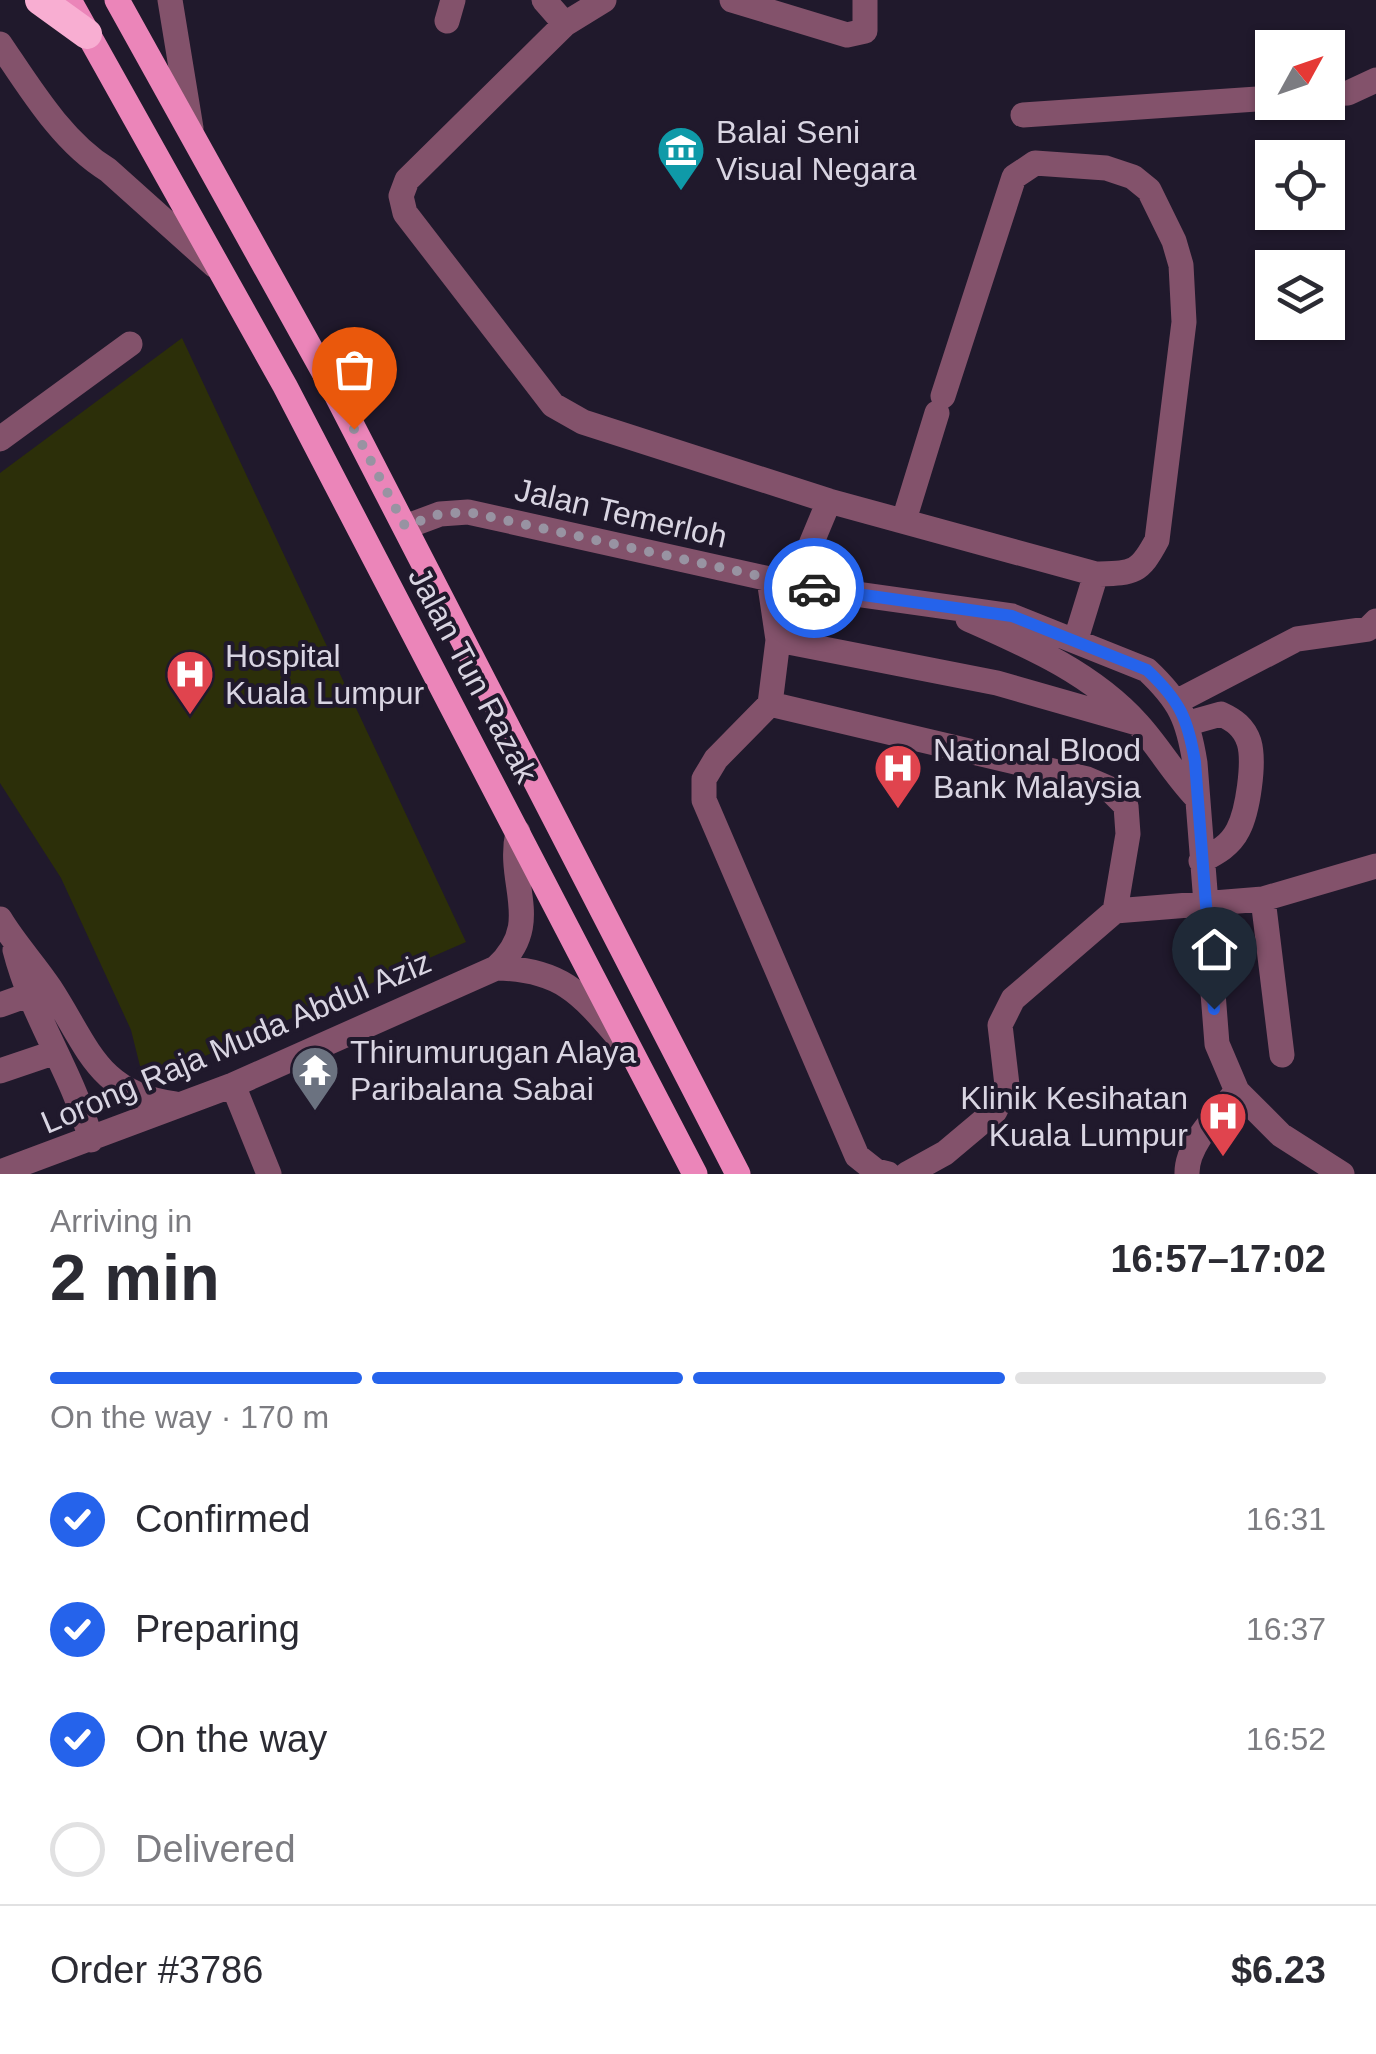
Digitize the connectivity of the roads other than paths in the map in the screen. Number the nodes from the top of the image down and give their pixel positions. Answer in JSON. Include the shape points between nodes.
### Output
{"nodes":[{"id":1,"x":40,"y":0,"type":"edge"},
{"id":2,"x":69,"y":0,"type":"edge"},
{"id":3,"x":117,"y":0,"type":"edge"},
{"id":4,"x":170,"y":0,"type":"edge"},
{"id":5,"x":544,"y":0,"type":"edge"},
{"id":6,"x":604,"y":0,"type":"edge"},
{"id":7,"x":732,"y":0,"type":"edge"},
{"id":8,"x":865,"y":0,"type":"edge"},
{"id":9,"x":565,"y":24,"type":"junction"},
{"id":10,"x":88,"y":34,"type":"junction"},
{"id":11,"x":0,"y":44,"type":"edge"},
{"id":12,"x":1376,"y":80,"type":"edge"},
{"id":13,"x":1345,"y":92,"type":"edge"},
{"id":14,"x":1255,"y":99,"type":"edge"},
{"id":15,"x":1024,"y":116,"type":"dead end"},
{"id":16,"x":191,"y":130,"type":"junction"},
{"id":17,"x":218,"y":268,"type":"junction"},
{"id":18,"x":130,"y":344,"type":"dead end"},
{"id":19,"x":0,"y":439,"type":"edge"},
{"id":20,"x":829,"y":501,"type":"junction"},
{"id":21,"x":904,"y":520,"type":"junction"},
{"id":22,"x":405,"y":526,"type":"junction"},
{"id":23,"x":1096,"y":574,"type":"junction"},
{"id":24,"x":768,"y":579,"type":"junction"},
{"id":25,"x":806,"y":587,"type":"junction"},
{"id":26,"x":942,"y":608,"type":"junction"},
{"id":27,"x":1373,"y":627,"type":"edge"},
{"id":28,"x":1076,"y":639,"type":"junction"},
{"id":29,"x":778,"y":640,"type":"junction"},
{"id":30,"x":770,"y":704,"type":"junction"},
{"id":31,"x":1182,"y":712,"type":"junction"},
{"id":32,"x":1142,"y":729,"type":"junction"},
{"id":33,"x":1196,"y":797,"type":"junction"},
{"id":34,"x":518,"y":832,"type":"junction"},
{"id":35,"x":1201,"y":861,"type":"junction"},
{"id":36,"x":1376,"y":866,"type":"edge"},
{"id":37,"x":1263,"y":899,"type":"junction"},
{"id":38,"x":1205,"y":903,"type":"junction"},
{"id":39,"x":1115,"y":910,"type":"junction"},
{"id":40,"x":4,"y":928,"type":"edge"},
{"id":41,"x":496,"y":968,"type":"junction"},
{"id":42,"x":28,"y":995,"type":"junction"},
{"id":43,"x":0,"y":1005,"type":"edge"},
{"id":44,"x":56,"y":1052,"type":"junction"},
{"id":45,"x":1282,"y":1055,"type":"dead end"},
{"id":46,"x":638,"y":1061,"type":"junction"},
{"id":47,"x":0,"y":1071,"type":"edge"},
{"id":48,"x":233,"y":1085,"type":"junction"},
{"id":49,"x":1237,"y":1091,"type":"junction"},
{"id":50,"x":180,"y":1105,"type":"junction"},
{"id":51,"x":91,"y":1140,"type":"junction"},
{"id":52,"x":0,"y":1172,"type":"edge"},
{"id":53,"x":268,"y":1174,"type":"edge"},
{"id":54,"x":695,"y":1174,"type":"edge"},
{"id":55,"x":738,"y":1174,"type":"edge"},
{"id":56,"x":888,"y":1174,"type":"edge"},
{"id":57,"x":907,"y":1174,"type":"edge"},
{"id":58,"x":1187,"y":1174,"type":"edge"},
{"id":59,"x":1342,"y":1174,"type":"edge"}],
"edges":[{"from":1,"to":10,"type":"highway"},
{"from":2,"to":10,"type":"main road","name":"Jalan Tun Razak"},
{"from":3,"to":16,"type":"main road","name":"Jalan Tun Razak"},
{"from":4,"to":16,"type":"street"},
{"from":5,"to":9,"type":"street"},
{"from":6,"to":9,"type":"street"},
{"from":7,"to":8,"type":"street","via":[[847,35],[865,30]]},
{"from":9,"to":20,"type":"street","via":[[406,180],[405,213],[553,405],[582,422]]},
{"from":10,"to":17,"type":"main road","name":"Jalan Tun Razak"},
{"from":11,"to":17,"type":"street","via":[[92,160]]},
{"from":12,"to":13,"type":"street"},
{"from":14,"to":15,"type":"street"},
{"from":16,"to":22,"type":"main road","name":"Jalan Tun Razak"},
{"from":17,"to":34,"type":"main road","name":"Jalan Tun Razak"},
{"from":18,"to":19,"type":"street","via":[[19,414]]},
{"from":20,"to":21,"type":"street"},
{"from":20,"to":25,"type":"street","via":[[809,550]]},
{"from":21,"to":23,"type":"street"},
{"from":21,"to":23,"type":"street","via":[[1014,178],[1034,163],[1106,168],[1149,190],[1181,266],[1184,322],[1157,540],[1145,563],[1130,573]]},
{"from":22,"to":24,"type":"street","name":"Jalan Temerloh","via":[[468,512]]},
{"from":22,"to":55,"type":"main road","name":"Jalan Tun Razak"},
{"from":23,"to":28,"type":"street"},
{"from":24,"to":25,"type":"street","name":"Jalan Temerloh"},
{"from":24,"to":29,"type":"street"},
{"from":25,"to":26,"type":"street","name":"Jalan Temerloh"},
{"from":26,"to":28,"type":"street","name":"Jalan Temerloh","via":[[1012,616]]},
{"from":26,"to":32,"type":"street","name":"Jalan Temerloh","via":[[1040,651],[1088,681]]},
{"from":27,"to":31,"type":"street","via":[[1297,639]]},
{"from":28,"to":31,"type":"street","name":"Jalan Temerloh","via":[[1147,670]]},
{"from":29,"to":30,"type":"street"},
{"from":29,"to":32,"type":"street","via":[[997,683]]},
{"from":30,"to":39,"type":"street","via":[[1108,788],[1126,806],[1128,834]]},
{"from":30,"to":56,"type":"street","via":[[716,759],[704,779],[704,800],[857,1156]]},
{"from":31,"to":32,"type":"street"},
{"from":31,"to":33,"type":"street"},
{"from":31,"to":35,"type":"street","via":[[1222,714],[1238,722],[1249,742],[1239,829],[1226,847]]},
{"from":32,"to":33,"type":"street","name":"Jalan Temerloh"},
{"from":33,"to":35,"type":"street"},
{"from":34,"to":41,"type":"street","via":[[520,938]]},
{"from":34,"to":46,"type":"main road","name":"Jalan Tun Razak"},
{"from":35,"to":38,"type":"street"},
{"from":36,"to":37,"type":"street"},
{"from":37,"to":38,"type":"street"},
{"from":37,"to":45,"type":"street"},
{"from":38,"to":39,"type":"street"},
{"from":38,"to":49,"type":"street","via":[[1217,1044]]},
{"from":39,"to":57,"type":"street","via":[[1013,999],[1000,1025],[1007,1085],[994,1111]]},
{"from":40,"to":42,"type":"street"},
{"from":40,"to":50,"type":"street","via":[[104,1072],[146,1100]]},
{"from":41,"to":46,"type":"street","name":"Lorong Raja Muda Abdul Aziz","via":[[544,972],[571,988]]},
{"from":41,"to":48,"type":"street","name":"Lorong Raja Muda Abdul Aziz"},
{"from":42,"to":43,"type":"street"},
{"from":42,"to":44,"type":"street"},
{"from":44,"to":47,"type":"street"},
{"from":44,"to":51,"type":"street"},
{"from":46,"to":54,"type":"main road","name":"Jalan Tun Razak"},
{"from":48,"to":50,"type":"street","name":"Lorong Raja Muda Abdul Aziz"},
{"from":48,"to":53,"type":"street"},
{"from":49,"to":58,"type":"street","via":[[1207,1127]]},
{"from":49,"to":59,"type":"street","via":[[1280,1135]]},
{"from":50,"to":51,"type":"street","name":"Lorong Raja Muda Abdul Aziz"},
{"from":51,"to":52,"type":"street","name":"Lorong Raja Muda Abdul Aziz"}]}
